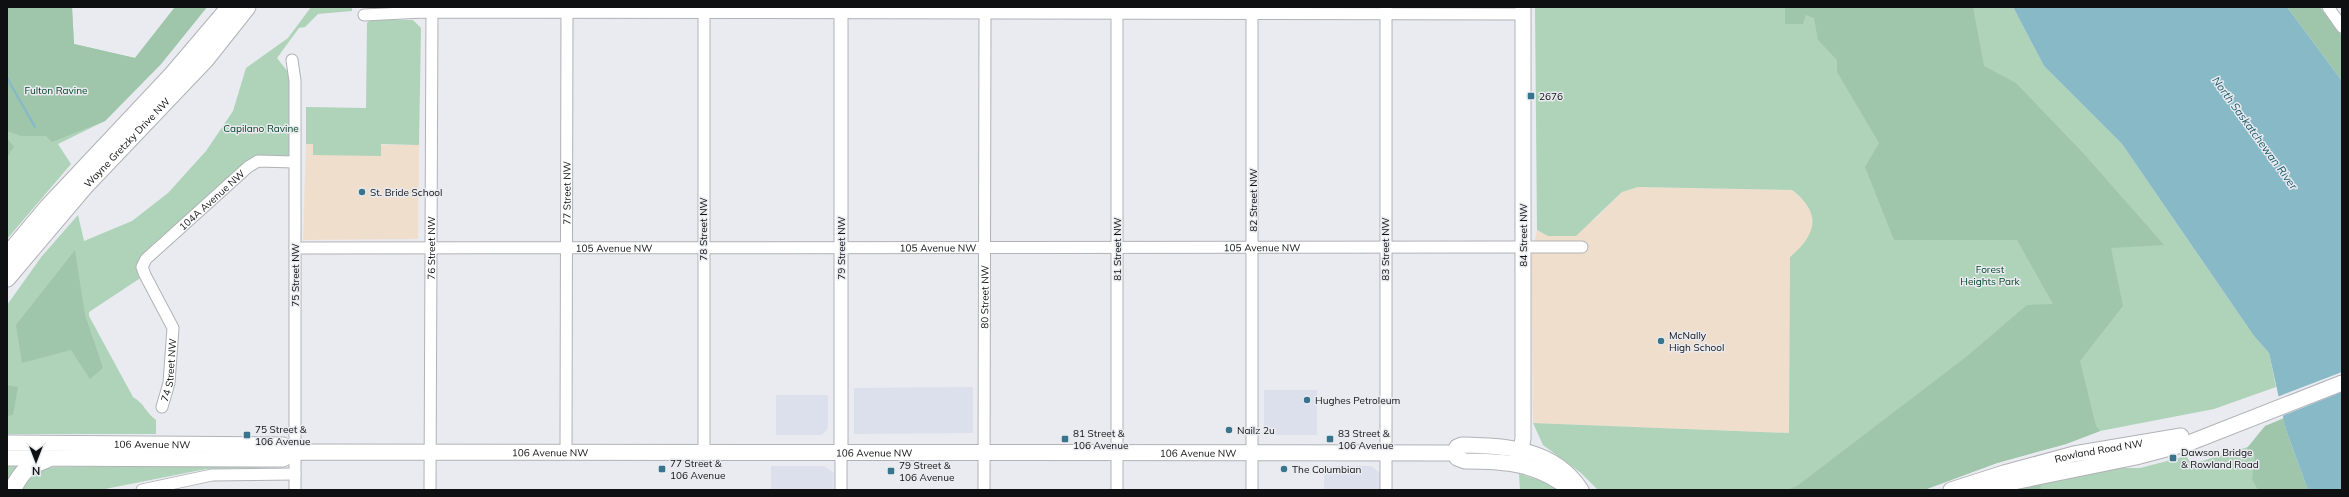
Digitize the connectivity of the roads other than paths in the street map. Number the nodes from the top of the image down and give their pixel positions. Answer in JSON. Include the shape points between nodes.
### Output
{"nodes":[{"id":1,"x":230,"y":7,"type":"edge"},
{"id":2,"x":247,"y":7,"type":"edge"},
{"id":3,"x":2328,"y":7,"type":"edge"},
{"id":4,"x":432,"y":10,"type":"edge"},
{"id":5,"x":568,"y":10,"type":"edge"},
{"id":6,"x":704,"y":10,"type":"edge"},
{"id":7,"x":841,"y":10,"type":"edge"},
{"id":8,"x":984,"y":10,"type":"edge"},
{"id":9,"x":1117,"y":10,"type":"edge"},
{"id":10,"x":1252,"y":10,"type":"edge"},
{"id":11,"x":1386,"y":10,"type":"edge"},
{"id":12,"x":1523,"y":10,"type":"edge"},
{"id":13,"x":364,"y":15,"type":"dead end"},
{"id":14,"x":2342,"y":27,"type":"edge"},
{"id":15,"x":292,"y":60,"type":"dead end"},
{"id":16,"x":294,"y":162,"type":"junction"},
{"id":17,"x":1385,"y":247,"type":"junction"},
{"id":18,"x":1523,"y":247,"type":"junction"},
{"id":19,"x":1582,"y":247,"type":"dead end"},
{"id":20,"x":295,"y":248,"type":"junction"},
{"id":21,"x":431,"y":248,"type":"junction"},
{"id":22,"x":567,"y":248,"type":"junction"},
{"id":23,"x":703,"y":248,"type":"junction"},
{"id":24,"x":984,"y":248,"type":"junction"},
{"id":25,"x":1117,"y":248,"type":"junction"},
{"id":26,"x":1253,"y":248,"type":"junction"},
{"id":27,"x":841,"y":249,"type":"junction"},
{"id":28,"x":7,"y":256,"type":"edge"},
{"id":29,"x":142,"y":267,"type":"joint"},
{"id":30,"x":7,"y":278,"type":"edge"},
{"id":31,"x":2342,"y":383,"type":"edge"},
{"id":32,"x":162,"y":407,"type":"dead end"},
{"id":33,"x":2248,"y":419,"type":"junction"},
{"id":34,"x":7,"y":443,"type":"edge"},
{"id":35,"x":295,"y":452,"type":"junction"},
{"id":36,"x":430,"y":452,"type":"junction"},
{"id":37,"x":566,"y":452,"type":"junction"},
{"id":38,"x":704,"y":452,"type":"junction"},
{"id":39,"x":841,"y":453,"type":"junction"},
{"id":40,"x":984,"y":453,"type":"junction"},
{"id":41,"x":1118,"y":453,"type":"junction"},
{"id":42,"x":1252,"y":453,"type":"junction"},
{"id":43,"x":1385,"y":453,"type":"junction"},
{"id":44,"x":1521,"y":456,"type":"junction"},
{"id":45,"x":7,"y":458,"type":"edge"},
{"id":46,"x":47,"y":458,"type":"junction"},
{"id":47,"x":295,"y":474,"type":"junction"},
{"id":48,"x":167,"y":488,"type":"edge"},
{"id":49,"x":12,"y":490,"type":"edge"},
{"id":50,"x":142,"y":490,"type":"edge"},
{"id":51,"x":295,"y":490,"type":"edge"},
{"id":52,"x":430,"y":490,"type":"edge"},
{"id":53,"x":841,"y":490,"type":"edge"},
{"id":54,"x":984,"y":490,"type":"edge"},
{"id":55,"x":1117,"y":490,"type":"edge"},
{"id":56,"x":1252,"y":490,"type":"edge"},
{"id":57,"x":1386,"y":490,"type":"edge"},
{"id":58,"x":1570,"y":490,"type":"edge"},
{"id":59,"x":1581,"y":490,"type":"edge"},
{"id":60,"x":1951,"y":490,"type":"edge"},
{"id":61,"x":1974,"y":490,"type":"edge"}],
"edges":[{"from":1,"to":28,"type":"main road","name":"Wayne Gretzky Drive NW","via":[[173,74],[53,201]]},
{"from":2,"to":30,"type":"main road","name":"Wayne Gretzky Drive NW","via":[[205,60],[84,187]]},
{"from":3,"to":14,"type":"street"},
{"from":4,"to":5,"type":"street"},
{"from":4,"to":13,"type":"street"},
{"from":4,"to":21,"type":"street","name":"76 Street NW"},
{"from":5,"to":6,"type":"street"},
{"from":5,"to":22,"type":"street","name":"77 Street NW"},
{"from":6,"to":7,"type":"street"},
{"from":6,"to":23,"type":"street","name":"78 Street NW"},
{"from":7,"to":8,"type":"street"},
{"from":7,"to":27,"type":"street","name":"79 Street NW"},
{"from":8,"to":9,"type":"street"},
{"from":8,"to":24,"type":"street","name":"80 Street NW"},
{"from":9,"to":10,"type":"street"},
{"from":9,"to":25,"type":"street","name":"81 Street NW"},
{"from":10,"to":11,"type":"street"},
{"from":10,"to":26,"type":"street","name":"82 Street NW"},
{"from":11,"to":12,"type":"street"},
{"from":11,"to":17,"type":"street","name":"83 Street NW"},
{"from":12,"to":18,"type":"main road","name":"84 Street NW"},
{"from":15,"to":16,"type":"street","name":"75 Street NW","via":[[295,80]]},
{"from":16,"to":20,"type":"street","name":"75 Street NW"},
{"from":16,"to":29,"type":"street","name":"104A Avenue NW","via":[[258,161],[248,167],[146,259]]},
{"from":17,"to":18,"type":"street","name":"105 Avenue NW"},
{"from":17,"to":26,"type":"street","name":"105 Avenue NW"},
{"from":17,"to":43,"type":"street","name":"83 Street NW"},
{"from":18,"to":19,"type":"street","name":"105 Avenue NW"},
{"from":18,"to":44,"type":"main road","name":"84 Street NW"},
{"from":20,"to":21,"type":"street","name":"105 Avenue NW"},
{"from":20,"to":35,"type":"street","name":"75 Street NW"},
{"from":21,"to":22,"type":"street","name":"105 Avenue NW"},
{"from":21,"to":36,"type":"street","name":"76 Street NW"},
{"from":22,"to":23,"type":"street","name":"105 Avenue NW"},
{"from":22,"to":37,"type":"street","name":"77 Street NW"},
{"from":23,"to":27,"type":"street","name":"105 Avenue NW"},
{"from":23,"to":38,"type":"street","name":"78 Street NW"},
{"from":24,"to":25,"type":"street","name":"105 Avenue NW"},
{"from":24,"to":27,"type":"street","name":"105 Avenue NW"},
{"from":24,"to":40,"type":"street","name":"80 Street NW"},
{"from":25,"to":26,"type":"street","name":"105 Avenue NW"},
{"from":25,"to":41,"type":"street","name":"81 Street NW"},
{"from":26,"to":42,"type":"street","name":"82 Street NW"},
{"from":27,"to":39,"type":"street","name":"79 Street NW"},
{"from":29,"to":32,"type":"street","name":"74 Street NW","via":[[172,328],[169,382]]},
{"from":31,"to":33,"type":"main road","name":"Rowland Road NW"},
{"from":33,"to":60,"type":"main road","name":"Rowland Road NW","via":[[2187,435],[2074,454]]},
{"from":33,"to":61,"type":"main road","name":"Rowland Road NW","via":[[2189,443],[2136,457]]},
{"from":34,"to":35,"type":"main road","name":"106 Avenue NW","via":[[283,445]]},
{"from":35,"to":36,"type":"main road","name":"106 Avenue NW"},
{"from":35,"to":46,"type":"main road","name":"106 Avenue NW","via":[[283,458]]},
{"from":35,"to":47,"type":"street","name":"75 Street NW"},
{"from":36,"to":37,"type":"main road","name":"106 Avenue NW"},
{"from":36,"to":52,"type":"street","name":"76 Street NW"},
{"from":37,"to":38,"type":"main road","name":"106 Avenue NW"},
{"from":38,"to":39,"type":"main road","name":"106 Avenue NW"},
{"from":39,"to":40,"type":"main road","name":"106 Avenue NW"},
{"from":39,"to":53,"type":"street","name":"79 Street NW"},
{"from":40,"to":41,"type":"main road","name":"106 Avenue NW"},
{"from":40,"to":54,"type":"street","name":"80 Street NW"},
{"from":41,"to":42,"type":"main road","name":"106 Avenue NW"},
{"from":41,"to":55,"type":"street","name":"81 Street NW"},
{"from":42,"to":43,"type":"main road","name":"106 Avenue NW"},
{"from":42,"to":56,"type":"street","name":"82 Street NW"},
{"from":43,"to":44,"type":"main road","name":"106 Avenue NW","via":[[1454,453],[1457,447],[1462,445]]},
{"from":43,"to":57,"type":"street","name":"83 Street NW"},
{"from":44,"to":58,"type":"main road","via":[[1537,470]]},
{"from":44,"to":59,"type":"main road","via":[[1557,467]]},
{"from":45,"to":46,"type":"main road","name":"106 Avenue NW"},
{"from":46,"to":49,"type":"main road","via":[[29,466],[21,473]]},
{"from":47,"to":48,"type":"street","via":[[212,475]]},
{"from":47,"to":51,"type":"street","name":"75 Street NW"},
{"from":48,"to":50,"type":"street"}]}
